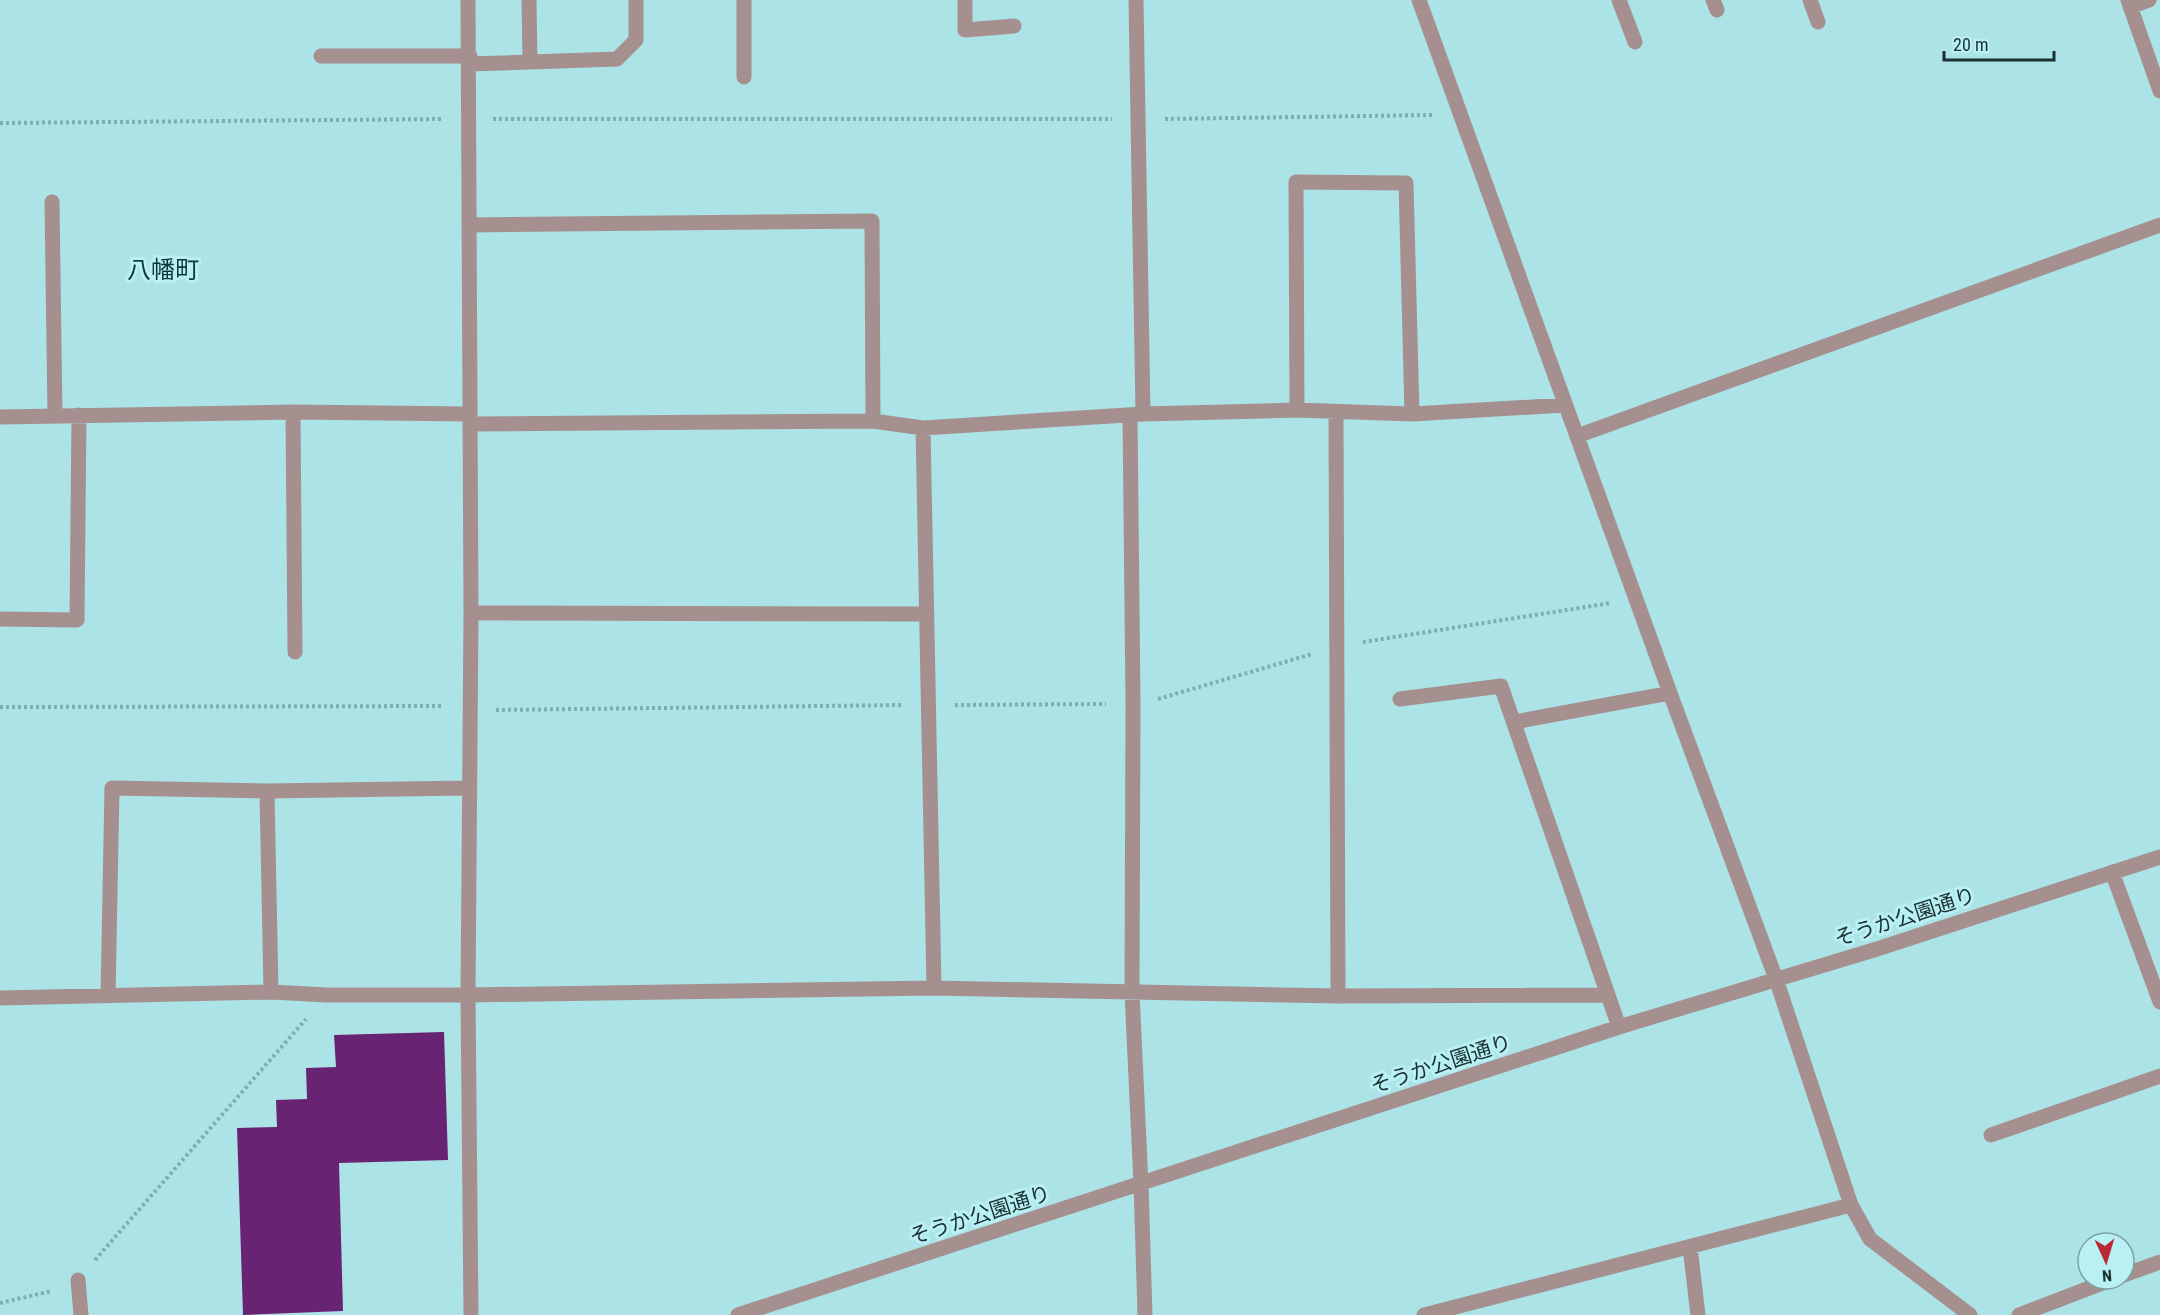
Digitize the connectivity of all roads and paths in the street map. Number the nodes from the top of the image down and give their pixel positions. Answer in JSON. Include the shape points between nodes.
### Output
{"nodes":[{"id":1,"x":468,"y":0,"type":"edge"},
{"id":2,"x":529,"y":0,"type":"edge"},
{"id":3,"x":636,"y":0,"type":"edge"},
{"id":4,"x":744,"y":0,"type":"edge"},
{"id":5,"x":965,"y":0,"type":"edge"},
{"id":6,"x":1136,"y":0,"type":"edge"},
{"id":7,"x":1419,"y":0,"type":"edge"},
{"id":8,"x":1619,"y":0,"type":"edge"},
{"id":9,"x":1810,"y":0,"type":"edge"},
{"id":10,"x":2149,"y":0,"type":"edge"},
{"id":11,"x":2129,"y":3,"type":"edge"},
{"id":12,"x":1818,"y":22,"type":"dead end"},
{"id":13,"x":1014,"y":26,"type":"dead end"},
{"id":14,"x":1635,"y":42,"type":"dead end"},
{"id":15,"x":321,"y":56,"type":"dead end"},
{"id":16,"x":470,"y":60,"type":"junction"},
{"id":17,"x":530,"y":62,"type":"junction"},
{"id":18,"x":744,"y":77,"type":"dead end"},
{"id":19,"x":2159,"y":88,"type":"edge"},
{"id":20,"x":1462,"y":115,"type":"junction"},
{"id":21,"x":469,"y":119,"type":"junction"},
{"id":22,"x":1137,"y":119,"type":"junction"},
{"id":23,"x":0,"y":123,"type":"edge"},
{"id":24,"x":52,"y":202,"type":"dead end"},
{"id":25,"x":470,"y":225,"type":"junction"},
{"id":26,"x":2160,"y":225,"type":"edge"},
{"id":27,"x":1565,"y":405,"type":"junction"},
{"id":28,"x":1297,"y":410,"type":"junction"},
{"id":29,"x":293,"y":412,"type":"junction"},
{"id":30,"x":1336,"y":412,"type":"junction"},
{"id":31,"x":1136,"y":414,"type":"junction"},
{"id":32,"x":1412,"y":414,"type":"junction"},
{"id":33,"x":79,"y":415,"type":"junction"},
{"id":34,"x":55,"y":416,"type":"junction"},
{"id":35,"x":0,"y":417,"type":"edge"},
{"id":36,"x":469,"y":419,"type":"junction"},
{"id":37,"x":873,"y":421,"type":"junction"},
{"id":38,"x":923,"y":428,"type":"junction"},
{"id":39,"x":1577,"y":436,"type":"junction"},
{"id":40,"x":1617,"y":602,"type":"dead end"},
{"id":41,"x":471,"y":613,"type":"junction"},
{"id":42,"x":927,"y":614,"type":"junction"},
{"id":43,"x":0,"y":619,"type":"edge"},
{"id":44,"x":1336,"y":647,"type":"junction"},
{"id":45,"x":295,"y":651,"type":"dead end"},
{"id":46,"x":1670,"y":693,"type":"junction"},
{"id":47,"x":1400,"y":699,"type":"dead end"},
{"id":48,"x":1133,"y":703,"type":"junction"},
{"id":49,"x":928,"y":705,"type":"junction"},
{"id":50,"x":0,"y":707,"type":"edge"},
{"id":51,"x":470,"y":708,"type":"junction"},
{"id":52,"x":1514,"y":723,"type":"junction"},
{"id":53,"x":468,"y":788,"type":"junction"},
{"id":54,"x":267,"y":791,"type":"junction"},
{"id":55,"x":2160,"y":857,"type":"edge"},
{"id":56,"x":2112,"y":872,"type":"junction"},
{"id":57,"x":1776,"y":979,"type":"junction"},
{"id":58,"x":934,"y":988,"type":"junction"},
{"id":59,"x":271,"y":992,"type":"junction"},
{"id":60,"x":1132,"y":993,"type":"junction"},
{"id":61,"x":108,"y":995,"type":"junction"},
{"id":62,"x":327,"y":995,"type":"junction"},
{"id":63,"x":468,"y":995,"type":"junction"},
{"id":64,"x":1608,"y":995,"type":"junction"},
{"id":65,"x":1338,"y":996,"type":"junction"},
{"id":66,"x":0,"y":998,"type":"edge"},
{"id":67,"x":2160,"y":1002,"type":"edge"},
{"id":68,"x":1619,"y":1027,"type":"junction"},
{"id":69,"x":2160,"y":1076,"type":"edge"},
{"id":70,"x":1991,"y":1135,"type":"dead end"},
{"id":71,"x":1141,"y":1184,"type":"junction"},
{"id":72,"x":1851,"y":1205,"type":"junction"},
{"id":73,"x":1690,"y":1247,"type":"junction"},
{"id":74,"x":2160,"y":1262,"type":"edge"},
{"id":75,"x":2136,"y":1271,"type":"edge"},
{"id":76,"x":78,"y":1280,"type":"junction"},
{"id":77,"x":2082,"y":1291,"type":"edge"},
{"id":78,"x":0,"y":1304,"type":"edge"},
{"id":79,"x":1429,"y":1314,"type":"edge"},
{"id":80,"x":81,"y":1315,"type":"edge"},
{"id":81,"x":471,"y":1315,"type":"edge"},
{"id":82,"x":738,"y":1315,"type":"edge"},
{"id":83,"x":1145,"y":1315,"type":"edge"},
{"id":84,"x":1698,"y":1315,"type":"edge"},
{"id":85,"x":1970,"y":1315,"type":"edge"},
{"id":86,"x":2019,"y":1315,"type":"edge"}],
"edges":[{"from":1,"to":16,"type":"street"},
{"from":2,"to":17,"type":"street"},
{"from":3,"to":17,"type":"street","via":[[636,40],[617,59]]},
{"from":4,"to":18,"type":"street"},
{"from":5,"to":13,"type":"street","via":[[965,30]]},
{"from":6,"to":22,"type":"street"},
{"from":7,"to":20,"type":"street"},
{"from":8,"to":14,"type":"street"},
{"from":9,"to":12,"type":"street"},
{"from":10,"to":11,"type":"street"},
{"from":11,"to":19,"type":"street"},
{"from":15,"to":16,"type":"street"},
{"from":16,"to":17,"type":"street"},
{"from":16,"to":21,"type":"street"},
{"from":20,"to":22,"type":"path"},
{"from":20,"to":27,"type":"street"},
{"from":21,"to":22,"type":"path"},
{"from":21,"to":23,"type":"path"},
{"from":21,"to":25,"type":"street"},
{"from":22,"to":31,"type":"street"},
{"from":24,"to":34,"type":"street"},
{"from":25,"to":36,"type":"street"},
{"from":25,"to":37,"type":"street","via":[[872,221]]},
{"from":26,"to":39,"type":"street"},
{"from":27,"to":32,"type":"street"},
{"from":27,"to":39,"type":"street"},
{"from":28,"to":30,"type":"street"},
{"from":28,"to":31,"type":"street"},
{"from":28,"to":32,"type":"street","via":[[1296,182],[1406,183]]},
{"from":29,"to":33,"type":"street"},
{"from":29,"to":36,"type":"street"},
{"from":29,"to":45,"type":"street"},
{"from":30,"to":32,"type":"street"},
{"from":30,"to":44,"type":"street"},
{"from":31,"to":38,"type":"street"},
{"from":31,"to":48,"type":"street"},
{"from":33,"to":34,"type":"street"},
{"from":33,"to":43,"type":"street","via":[[77,620]]},
{"from":34,"to":35,"type":"street"},
{"from":36,"to":37,"type":"street"},
{"from":36,"to":41,"type":"street"},
{"from":37,"to":38,"type":"street"},
{"from":38,"to":42,"type":"street"},
{"from":39,"to":46,"type":"street"},
{"from":40,"to":44,"type":"path"},
{"from":41,"to":42,"type":"street"},
{"from":41,"to":51,"type":"street"},
{"from":42,"to":49,"type":"street"},
{"from":44,"to":48,"type":"path"},
{"from":44,"to":65,"type":"street"},
{"from":46,"to":52,"type":"street"},
{"from":46,"to":57,"type":"street"},
{"from":47,"to":52,"type":"street","via":[[1501,686]]},
{"from":48,"to":49,"type":"path"},
{"from":48,"to":60,"type":"street"},
{"from":49,"to":51,"type":"path"},
{"from":49,"to":58,"type":"street"},
{"from":50,"to":51,"type":"path"},
{"from":51,"to":53,"type":"street"},
{"from":52,"to":64,"type":"street"},
{"from":53,"to":54,"type":"street"},
{"from":53,"to":63,"type":"street"},
{"from":54,"to":59,"type":"street"},
{"from":54,"to":61,"type":"street","via":[[112,788]]},
{"from":55,"to":56,"type":"street","name":"そうか公園通り"},
{"from":56,"to":57,"type":"street","name":"そうか公園通り"},
{"from":56,"to":67,"type":"street"},
{"from":57,"to":68,"type":"street","name":"そうか公園通り"},
{"from":57,"to":72,"type":"street"},
{"from":58,"to":60,"type":"street"},
{"from":58,"to":63,"type":"street"},
{"from":59,"to":61,"type":"street"},
{"from":59,"to":62,"type":"street"},
{"from":60,"to":65,"type":"street"},
{"from":60,"to":71,"type":"street"},
{"from":61,"to":66,"type":"street"},
{"from":62,"to":63,"type":"street"},
{"from":62,"to":76,"type":"path"},
{"from":63,"to":81,"type":"street"},
{"from":64,"to":65,"type":"street"},
{"from":64,"to":68,"type":"street"},
{"from":68,"to":71,"type":"street","name":"そうか公園通り"},
{"from":69,"to":70,"type":"street"},
{"from":71,"to":82,"type":"street","name":"そうか公園通り"},
{"from":71,"to":83,"type":"street"},
{"from":72,"to":73,"type":"street"},
{"from":72,"to":85,"type":"street","via":[[1870,1239]]},
{"from":73,"to":79,"type":"street"},
{"from":73,"to":84,"type":"street"},
{"from":74,"to":75,"type":"street"},
{"from":76,"to":78,"type":"path","via":[[66,1288]]},
{"from":76,"to":80,"type":"street"},
{"from":77,"to":86,"type":"street"}]}
